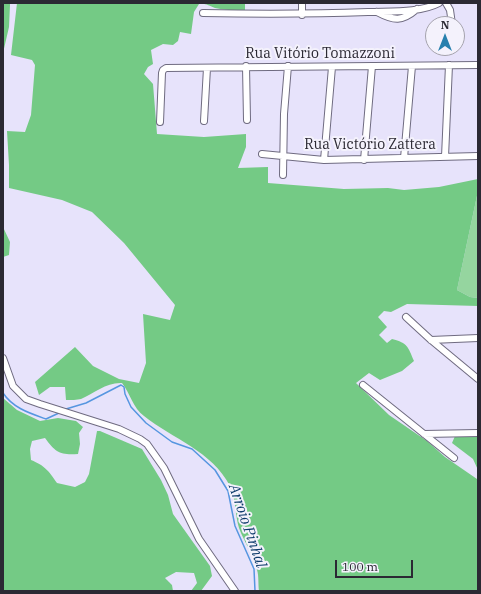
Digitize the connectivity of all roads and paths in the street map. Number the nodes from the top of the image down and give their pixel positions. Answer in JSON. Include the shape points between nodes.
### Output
{"nodes":[{"id":1,"x":302,"y":3,"type":"edge"},
{"id":2,"x":440,"y":3,"type":"edge"},
{"id":3,"x":446,"y":3,"type":"edge"},
{"id":4,"x":204,"y":13,"type":"dead end"},
{"id":5,"x":302,"y":15,"type":"junction"},
{"id":6,"x":451,"y":16,"type":"edge"},
{"id":7,"x":450,"y":65,"type":"junction"},
{"id":8,"x":478,"y":65,"type":"edge"},
{"id":9,"x":246,"y":66,"type":"junction"},
{"id":10,"x":288,"y":66,"type":"junction"},
{"id":11,"x":372,"y":66,"type":"junction"},
{"id":12,"x":412,"y":66,"type":"junction"},
{"id":13,"x":332,"y":67,"type":"junction"},
{"id":14,"x":207,"y":68,"type":"junction"},
{"id":15,"x":247,"y":120,"type":"dead end"},
{"id":16,"x":204,"y":121,"type":"dead end"},
{"id":17,"x":160,"y":122,"type":"dead end"},
{"id":18,"x":262,"y":154,"type":"dead end"},
{"id":19,"x":283,"y":156,"type":"junction"},
{"id":20,"x":478,"y":156,"type":"edge"},
{"id":21,"x":446,"y":157,"type":"junction"},
{"id":22,"x":404,"y":158,"type":"junction"},
{"id":23,"x":324,"y":160,"type":"junction"},
{"id":24,"x":364,"y":160,"type":"junction"},
{"id":25,"x":283,"y":175,"type":"dead end"},
{"id":26,"x":406,"y":317,"type":"dead end"},
{"id":27,"x":478,"y":338,"type":"edge"},
{"id":28,"x":431,"y":340,"type":"junction"},
{"id":29,"x":3,"y":358,"type":"edge"},
{"id":30,"x":478,"y":379,"type":"edge"},
{"id":31,"x":363,"y":385,"type":"dead end"},
{"id":32,"x":478,"y":433,"type":"edge"},
{"id":33,"x":424,"y":434,"type":"junction"},
{"id":34,"x":454,"y":458,"type":"dead end"},
{"id":35,"x":235,"y":591,"type":"edge"}],
"edges":[{"from":1,"to":5,"type":"street"},
{"from":2,"to":5,"type":"street","via":[[417,9],[409,16],[399,19],[387,18],[376,12]]},
{"from":3,"to":6,"type":"street"},
{"from":4,"to":5,"type":"street"},
{"from":7,"to":8,"type":"street","name":"Rua Vitório Tomazzoni"},
{"from":7,"to":12,"type":"street","name":"Rua Vitório Tomazzoni"},
{"from":7,"to":21,"type":"street"},
{"from":9,"to":10,"type":"street","name":"Rua Vitório Tomazzoni"},
{"from":9,"to":14,"type":"street","name":"Rua Vitório Tomazzoni"},
{"from":9,"to":15,"type":"street"},
{"from":10,"to":13,"type":"street","name":"Rua Vitório Tomazzoni"},
{"from":10,"to":19,"type":"street"},
{"from":11,"to":12,"type":"street","name":"Rua Vitório Tomazzoni"},
{"from":11,"to":13,"type":"street","name":"Rua Vitório Tomazzoni"},
{"from":11,"to":24,"type":"street"},
{"from":12,"to":22,"type":"street"},
{"from":13,"to":23,"type":"street"},
{"from":14,"to":16,"type":"street"},
{"from":14,"to":17,"type":"street","name":"Rua Vitório Tomazzoni","via":[[163,70]]},
{"from":18,"to":19,"type":"street","name":"Rua Victório Zattera"},
{"from":19,"to":23,"type":"street","name":"Rua Victório Zattera"},
{"from":19,"to":25,"type":"street"},
{"from":20,"to":21,"type":"street","name":"Rua Victório Zattera"},
{"from":21,"to":22,"type":"street","name":"Rua Victório Zattera"},
{"from":22,"to":24,"type":"street","name":"Rua Victório Zattera"},
{"from":23,"to":24,"type":"street","name":"Rua Victório Zattera"},
{"from":26,"to":28,"type":"street"},
{"from":27,"to":28,"type":"street"},
{"from":28,"to":30,"type":"street"},
{"from":29,"to":35,"type":"street","via":[[13,386],[26,399],[119,429],[147,444],[164,468],[199,539]]},
{"from":31,"to":33,"type":"street"},
{"from":32,"to":33,"type":"street"},
{"from":33,"to":34,"type":"street"}]}
